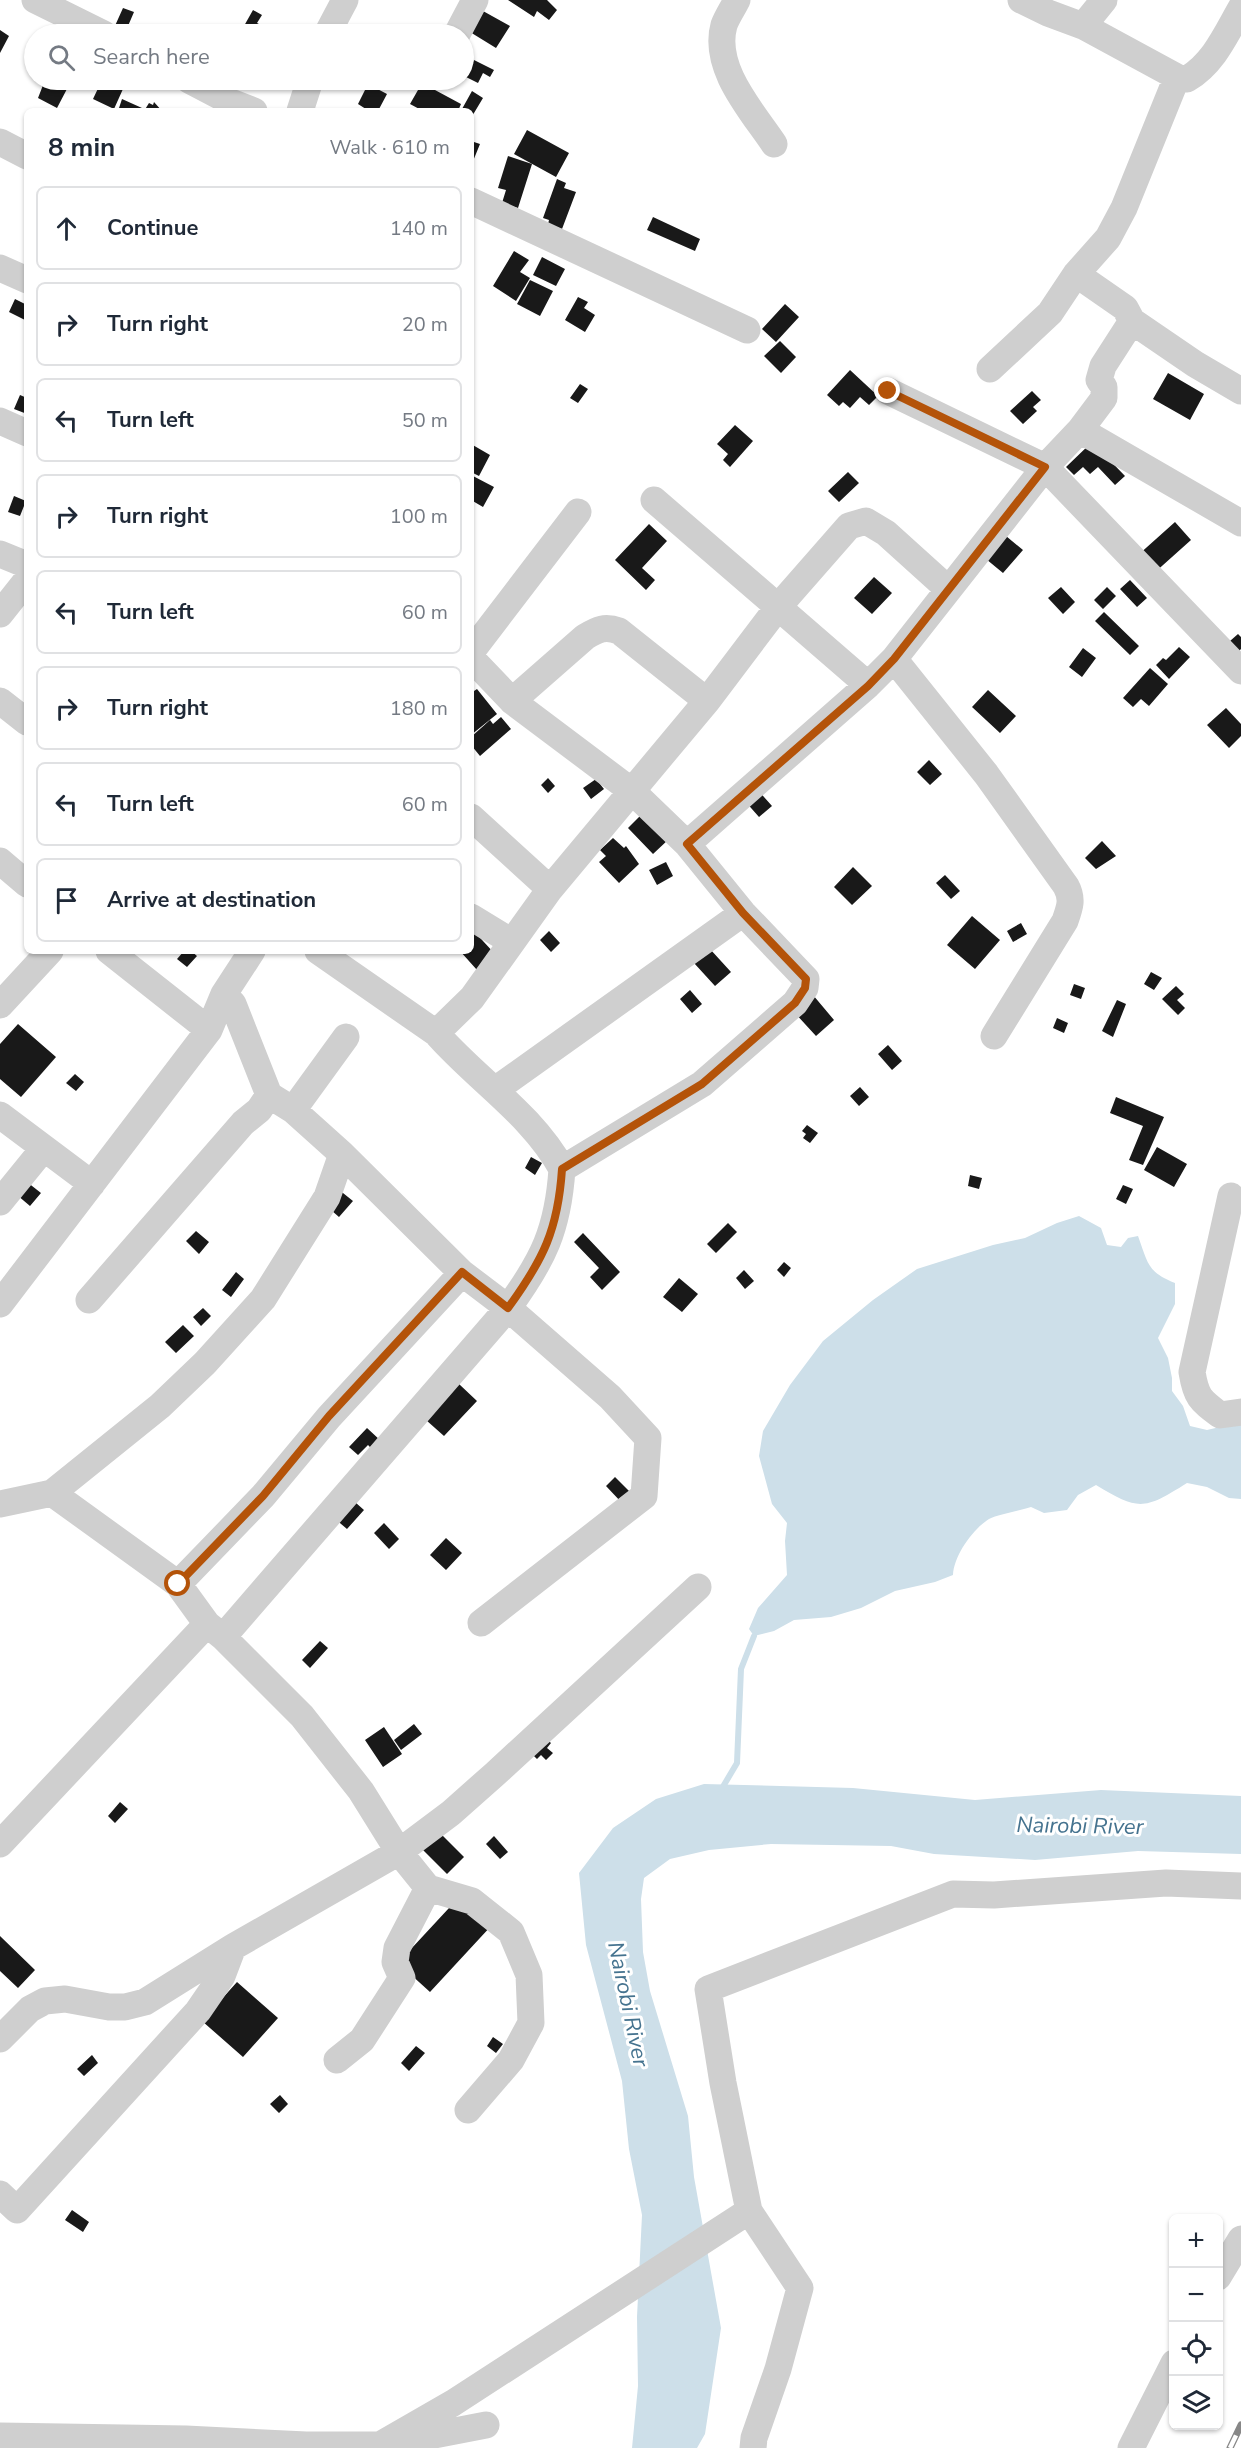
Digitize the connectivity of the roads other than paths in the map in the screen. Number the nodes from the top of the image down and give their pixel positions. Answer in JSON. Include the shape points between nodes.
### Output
{"nodes":[{"id":1,"x":35,"y":0,"type":"edge"},
{"id":2,"x":345,"y":0,"type":"edge"},
{"id":3,"x":475,"y":0,"type":"edge"},
{"id":4,"x":737,"y":0,"type":"edge"},
{"id":5,"x":1021,"y":0,"type":"edge"},
{"id":6,"x":1104,"y":0,"type":"edge"},
{"id":7,"x":1241,"y":8,"type":"edge"},
{"id":8,"x":84,"y":24,"type":"edge"},
{"id":9,"x":332,"y":24,"type":"edge"},
{"id":10,"x":462,"y":24,"type":"edge"},
{"id":11,"x":1083,"y":26,"type":"junction"},
{"id":12,"x":1177,"y":77,"type":"junction"},
{"id":13,"x":208,"y":90,"type":"edge"},
{"id":14,"x":307,"y":90,"type":"edge"},
{"id":15,"x":246,"y":108,"type":"edge"},
{"id":16,"x":301,"y":108,"type":"edge"},
{"id":17,"x":0,"y":142,"type":"edge"},
{"id":18,"x":774,"y":144,"type":"dead end"},
{"id":19,"x":24,"y":154,"type":"edge"},
{"id":20,"x":474,"y":202,"type":"edge"},
{"id":21,"x":0,"y":268,"type":"edge"},
{"id":22,"x":1076,"y":274,"type":"junction"},
{"id":23,"x":24,"y":279,"type":"edge"},
{"id":24,"x":1132,"y":321,"type":"junction"},
{"id":25,"x":747,"y":330,"type":"dead end"},
{"id":26,"x":990,"y":369,"type":"dead end"},
{"id":27,"x":888,"y":391,"type":"dead end"},
{"id":28,"x":1241,"y":391,"type":"edge"},
{"id":29,"x":0,"y":421,"type":"edge"},
{"id":30,"x":1080,"y":430,"type":"junction"},
{"id":31,"x":24,"y":432,"type":"edge"},
{"id":32,"x":1045,"y":467,"type":"junction"},
{"id":33,"x":654,"y":500,"type":"dead end"},
{"id":34,"x":578,"y":512,"type":"dead end"},
{"id":35,"x":1241,"y":523,"type":"edge"},
{"id":36,"x":0,"y":554,"type":"edge"},
{"id":37,"x":24,"y":564,"type":"edge"},
{"id":38,"x":24,"y":584,"type":"edge"},
{"id":39,"x":948,"y":589,"type":"junction"},
{"id":40,"x":778,"y":608,"type":"junction"},
{"id":41,"x":0,"y":614,"type":"edge"},
{"id":42,"x":474,"y":648,"type":"edge"},
{"id":43,"x":894,"y":659,"type":"junction"},
{"id":44,"x":474,"y":661,"type":"edge"},
{"id":45,"x":1241,"y":671,"type":"edge"},
{"id":46,"x":868,"y":686,"type":"junction"},
{"id":47,"x":0,"y":701,"type":"edge"},
{"id":48,"x":512,"y":701,"type":"junction"},
{"id":49,"x":707,"y":701,"type":"junction"},
{"id":50,"x":24,"y":720,"type":"edge"},
{"id":51,"x":633,"y":792,"type":"junction"},
{"id":52,"x":474,"y":820,"type":"edge"},
{"id":53,"x":687,"y":844,"type":"junction"},
{"id":54,"x":0,"y":861,"type":"edge"},
{"id":55,"x":24,"y":881,"type":"edge"},
{"id":56,"x":550,"y":890,"type":"junction"},
{"id":57,"x":743,"y":913,"type":"junction"},
{"id":58,"x":474,"y":919,"type":"edge"},
{"id":59,"x":512,"y":942,"type":"junction"},
{"id":60,"x":47,"y":954,"type":"edge"},
{"id":61,"x":113,"y":954,"type":"edge"},
{"id":62,"x":250,"y":954,"type":"edge"},
{"id":63,"x":322,"y":954,"type":"edge"},
{"id":64,"x":224,"y":994,"type":"junction"},
{"id":65,"x":0,"y":1005,"type":"edge"},
{"id":66,"x":209,"y":1030,"type":"junction"},
{"id":67,"x":436,"y":1033,"type":"junction"},
{"id":68,"x":994,"y":1036,"type":"dead end"},
{"id":69,"x":346,"y":1037,"type":"dead end"},
{"id":70,"x":495,"y":1090,"type":"junction"},
{"id":71,"x":269,"y":1095,"type":"junction"},
{"id":72,"x":293,"y":1110,"type":"junction"},
{"id":73,"x":0,"y":1114,"type":"edge"},
{"id":74,"x":44,"y":1148,"type":"junction"},
{"id":75,"x":342,"y":1154,"type":"junction"},
{"id":76,"x":562,"y":1169,"type":"junction"},
{"id":77,"x":92,"y":1184,"type":"junction"},
{"id":78,"x":1231,"y":1196,"type":"dead end"},
{"id":79,"x":0,"y":1202,"type":"edge"},
{"id":80,"x":462,"y":1272,"type":"junction"},
{"id":81,"x":89,"y":1300,"type":"dead end"},
{"id":82,"x":0,"y":1304,"type":"edge"},
{"id":83,"x":508,"y":1308,"type":"junction"},
{"id":84,"x":1241,"y":1412,"type":"edge"},
{"id":85,"x":52,"y":1493,"type":"junction"},
{"id":86,"x":0,"y":1504,"type":"edge"},
{"id":87,"x":178,"y":1584,"type":"junction"},
{"id":88,"x":698,"y":1587,"type":"dead end"},
{"id":89,"x":481,"y":1623,"type":"dead end"},
{"id":90,"x":215,"y":1631,"type":"junction"},
{"id":91,"x":0,"y":1844,"type":"edge"},
{"id":92,"x":399,"y":1852,"type":"junction"},
{"id":93,"x":1241,"y":1886,"type":"edge"},
{"id":94,"x":428,"y":1888,"type":"junction"},
{"id":95,"x":233,"y":1947,"type":"junction"},
{"id":96,"x":0,"y":2039,"type":"edge"},
{"id":97,"x":336,"y":2060,"type":"dead end"},
{"id":98,"x":468,"y":2110,"type":"dead end"},
{"id":99,"x":0,"y":2194,"type":"edge"},
{"id":100,"x":749,"y":2211,"type":"junction"},
{"id":101,"x":1241,"y":2239,"type":"edge"},
{"id":102,"x":1223,"y":2269,"type":"edge"},
{"id":103,"x":1169,"y":2371,"type":"edge"},
{"id":104,"x":486,"y":2425,"type":"dead end"},
{"id":105,"x":0,"y":2436,"type":"edge"},
{"id":106,"x":96,"y":2443,"type":"edge"},
{"id":107,"x":217,"y":2444,"type":"edge"},
{"id":108,"x":380,"y":2445,"type":"junction"},
{"id":109,"x":753,"y":2448,"type":"edge"},
{"id":110,"x":1131,"y":2448,"type":"edge"}],
"edges":[{"from":1,"to":8,"type":"street"},
{"from":2,"to":9,"type":"street"},
{"from":3,"to":10,"type":"street"},
{"from":4,"to":18,"type":"street","via":[[724,24],[726,65]]},
{"from":5,"to":11,"type":"street"},
{"from":6,"to":11,"type":"street"},
{"from":7,"to":12,"type":"street","via":[[1201,71],[1187,79]]},
{"from":11,"to":12,"type":"street"},
{"from":12,"to":22,"type":"street","via":[[1124,208],[1108,238]]},
{"from":13,"to":15,"type":"street"},
{"from":14,"to":16,"type":"street"},
{"from":17,"to":19,"type":"street"},
{"from":20,"to":25,"type":"street"},
{"from":21,"to":23,"type":"street"},
{"from":22,"to":24,"type":"street","via":[[1125,308]]},
{"from":22,"to":26,"type":"street","via":[[1050,313]]},
{"from":24,"to":28,"type":"street"},
{"from":24,"to":30,"type":"street","via":[[1103,366],[1098,380],[1104,387],[1104,398]]},
{"from":27,"to":32,"type":"street"},
{"from":29,"to":31,"type":"street"},
{"from":30,"to":32,"type":"street"},
{"from":30,"to":35,"type":"street"},
{"from":32,"to":39,"type":"street"},
{"from":32,"to":45,"type":"street"},
{"from":33,"to":40,"type":"street"},
{"from":34,"to":42,"type":"street"},
{"from":36,"to":37,"type":"street"},
{"from":38,"to":41,"type":"street"},
{"from":39,"to":40,"type":"street","via":[[886,532],[866,521],[849,526]]},
{"from":39,"to":43,"type":"street"},
{"from":40,"to":46,"type":"street"},
{"from":40,"to":49,"type":"street"},
{"from":43,"to":46,"type":"street"},
{"from":43,"to":68,"type":"street","via":[[986,774],[1071,896],[1065,921]]},
{"from":44,"to":48,"type":"street"},
{"from":46,"to":53,"type":"street"},
{"from":47,"to":50,"type":"street"},
{"from":48,"to":49,"type":"street","via":[[585,637],[607,627],[619,631]]},
{"from":48,"to":51,"type":"street"},
{"from":49,"to":51,"type":"street"},
{"from":51,"to":53,"type":"street"},
{"from":51,"to":56,"type":"street"},
{"from":52,"to":56,"type":"street"},
{"from":53,"to":57,"type":"street"},
{"from":54,"to":55,"type":"street"},
{"from":56,"to":59,"type":"street"},
{"from":57,"to":70,"type":"street"},
{"from":57,"to":76,"type":"street","via":[[806,979],[795,1003],[702,1084]]},
{"from":58,"to":59,"type":"street"},
{"from":59,"to":67,"type":"street","via":[[472,998]]},
{"from":60,"to":65,"type":"street"},
{"from":61,"to":66,"type":"street"},
{"from":62,"to":64,"type":"street"},
{"from":63,"to":67,"type":"street"},
{"from":64,"to":66,"type":"street"},
{"from":64,"to":71,"type":"street","via":[[233,1004]]},
{"from":66,"to":77,"type":"street"},
{"from":67,"to":70,"type":"street"},
{"from":69,"to":72,"type":"street"},
{"from":70,"to":76,"type":"street","via":[[542,1137]]},
{"from":71,"to":72,"type":"street"},
{"from":71,"to":81,"type":"street"},
{"from":72,"to":75,"type":"street"},
{"from":73,"to":74,"type":"street"},
{"from":74,"to":77,"type":"street"},
{"from":74,"to":79,"type":"street"},
{"from":75,"to":80,"type":"street"},
{"from":75,"to":85,"type":"street","via":[[327,1197],[263,1299],[160,1406]]},
{"from":76,"to":83,"type":"street","via":[[560,1202],[549,1242]]},
{"from":77,"to":82,"type":"street"},
{"from":78,"to":84,"type":"street","via":[[1192,1372],[1195,1391],[1205,1404],[1220,1415]]},
{"from":80,"to":83,"type":"street"},
{"from":80,"to":87,"type":"street","via":[[329,1416],[263,1496]]},
{"from":83,"to":89,"type":"street","via":[[610,1397],[648,1438],[644,1496]]},
{"from":83,"to":90,"type":"street"},
{"from":85,"to":86,"type":"street"},
{"from":85,"to":87,"type":"street"},
{"from":87,"to":90,"type":"street"},
{"from":88,"to":92,"type":"street","via":[[451,1813]]},
{"from":90,"to":91,"type":"street"},
{"from":90,"to":92,"type":"street","via":[[302,1716],[361,1791]]},
{"from":92,"to":94,"type":"street"},
{"from":92,"to":95,"type":"street"},
{"from":93,"to":100,"type":"street","via":[[1166,1883],[994,1895],[953,1894],[708,1989]]},
{"from":94,"to":97,"type":"street","via":[[397,1948],[395,1962],[402,1978],[362,2040]]},
{"from":94,"to":98,"type":"street","via":[[472,1901],[511,1932],[529,1975],[531,2023],[511,2061]]},
{"from":95,"to":96,"type":"street","via":[[145,2001],[125,2007],[65,1999],[45,2001],[30,2009]]},
{"from":95,"to":99,"type":"street","via":[[222,1976],[198,2011],[17,2210]]},
{"from":100,"to":108,"type":"street","via":[[453,2403]]},
{"from":100,"to":109,"type":"street","via":[[800,2288]]},
{"from":101,"to":102,"type":"street"},
{"from":103,"to":110,"type":"street"},
{"from":104,"to":108,"type":"street"},
{"from":105,"to":106,"type":"street"},
{"from":106,"to":107,"type":"street"},
{"from":107,"to":108,"type":"street"}]}
